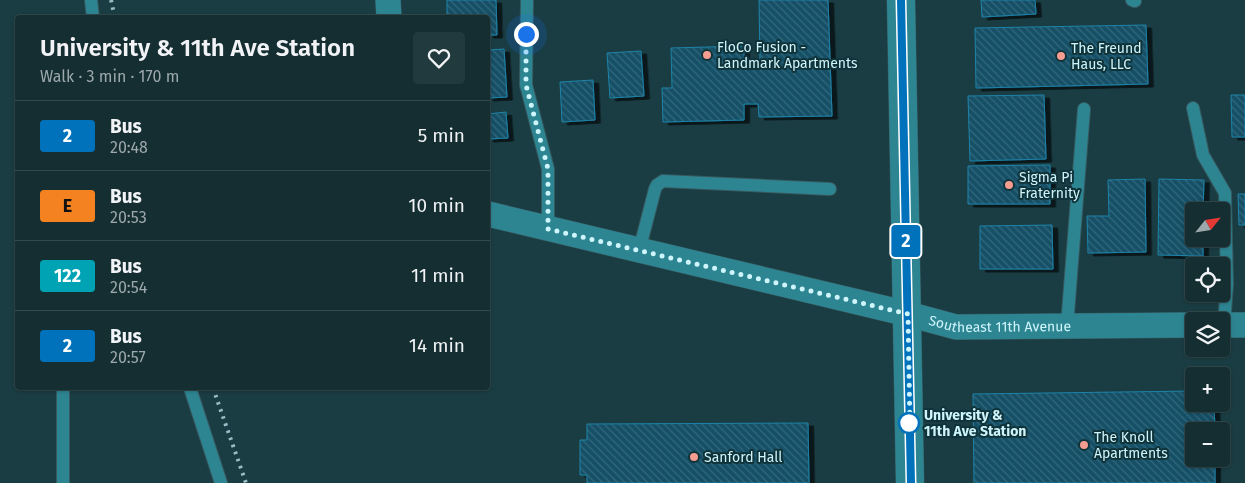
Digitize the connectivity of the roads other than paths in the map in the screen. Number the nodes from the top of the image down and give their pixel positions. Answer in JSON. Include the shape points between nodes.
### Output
{"nodes":[{"id":1,"x":91,"y":0,"type":"edge"},
{"id":2,"x":388,"y":0,"type":"edge"},
{"id":3,"x":527,"y":0,"type":"edge"},
{"id":4,"x":901,"y":0,"type":"edge"},
{"id":5,"x":93,"y":15,"type":"edge"},
{"id":6,"x":388,"y":15,"type":"edge"},
{"id":7,"x":1193,"y":108,"type":"dead end"},
{"id":8,"x":1084,"y":109,"type":"dead end"},
{"id":9,"x":830,"y":188,"type":"dead end"},
{"id":10,"x":490,"y":214,"type":"edge"},
{"id":11,"x":548,"y":229,"type":"junction"},
{"id":12,"x":639,"y":251,"type":"junction"},
{"id":13,"x":1229,"y":312,"type":"edge"},
{"id":14,"x":908,"y":314,"type":"junction"},
{"id":15,"x":1185,"y":325,"type":"edge"},
{"id":16,"x":1067,"y":326,"type":"junction"},
{"id":17,"x":63,"y":390,"type":"edge"},
{"id":18,"x":191,"y":390,"type":"edge"},
{"id":19,"x":63,"y":483,"type":"edge"},
{"id":20,"x":221,"y":483,"type":"edge"},
{"id":21,"x":910,"y":483,"type":"edge"}],
"edges":[{"from":1,"to":5,"type":"lane"},
{"from":2,"to":6,"type":"street"},
{"from":3,"to":11,"type":"lane","via":[[526,85],[548,169]]},
{"from":4,"to":14,"type":"main road"},
{"from":7,"to":13,"type":"lane","via":[[1202,155],[1225,193]]},
{"from":8,"to":16,"type":"lane"},
{"from":9,"to":12,"type":"lane","via":[[663,181],[655,189]]},
{"from":10,"to":11,"type":"street","name":"Southeast 11th Avenue"},
{"from":11,"to":12,"type":"street","name":"Southeast 11th Avenue"},
{"from":12,"to":14,"type":"street","name":"Southeast 11th Avenue"},
{"from":14,"to":16,"type":"street","name":"Southeast 11th Avenue","via":[[956,327]]},
{"from":14,"to":21,"type":"main road"},
{"from":15,"to":16,"type":"street","name":"Southeast 11th Avenue"},
{"from":17,"to":19,"type":"lane"},
{"from":18,"to":20,"type":"lane"}]}
